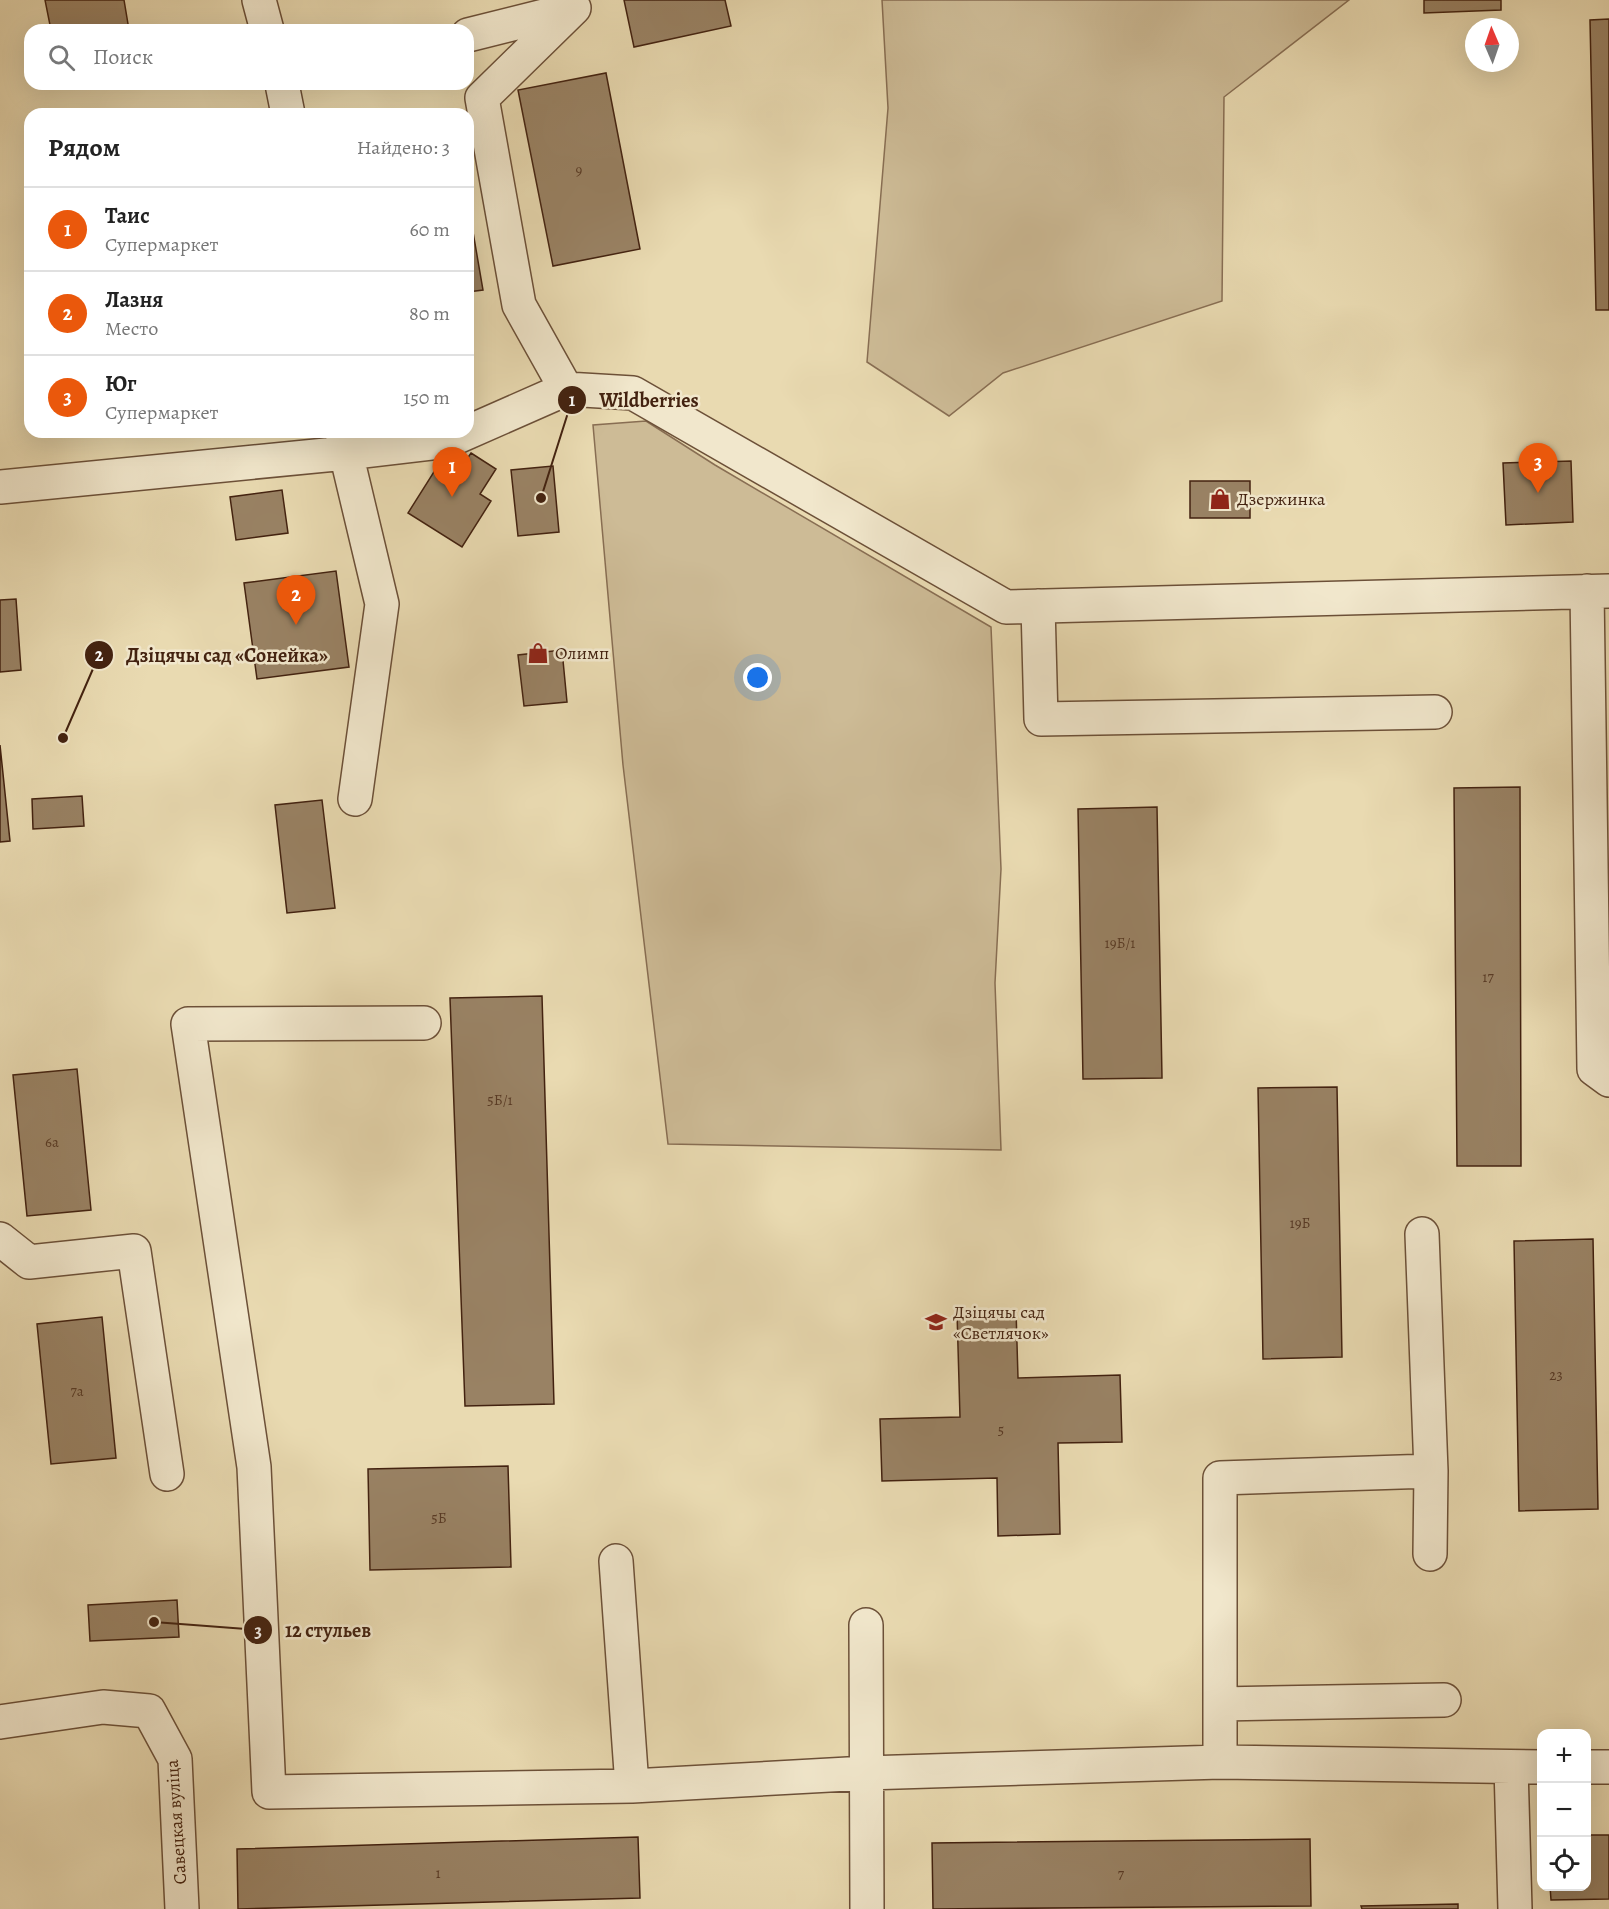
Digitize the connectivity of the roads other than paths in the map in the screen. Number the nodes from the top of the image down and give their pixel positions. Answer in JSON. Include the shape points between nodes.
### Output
{"nodes":[{"id":1,"x":259,"y":0,"type":"edge"},
{"id":2,"x":573,"y":4,"type":"edge"},
{"id":3,"x":265,"y":24,"type":"edge"},
{"id":4,"x":474,"y":33,"type":"edge"},
{"id":5,"x":283,"y":90,"type":"edge"},
{"id":6,"x":287,"y":108,"type":"edge"},
{"id":7,"x":566,"y":389,"type":"junction"},
{"id":8,"x":474,"y":430,"type":"edge"},
{"id":9,"x":455,"y":438,"type":"edge"},
{"id":10,"x":344,"y":442,"type":"edge"},
{"id":11,"x":0,"y":487,"type":"edge"},
{"id":12,"x":1598,"y":591,"type":"edge"},
{"id":13,"x":1038,"y":606,"type":"junction"},
{"id":14,"x":1435,"y":712,"type":"dead end"},
{"id":15,"x":355,"y":799,"type":"dead end"},
{"id":16,"x":1600,"y":812,"type":"edge"},
{"id":17,"x":424,"y":1023,"type":"dead end"},
{"id":18,"x":1609,"y":1080,"type":"edge"},
{"id":19,"x":1422,"y":1234,"type":"dead end"},
{"id":20,"x":0,"y":1239,"type":"edge"},
{"id":21,"x":1431,"y":1471,"type":"junction"},
{"id":22,"x":167,"y":1474,"type":"dead end"},
{"id":23,"x":1430,"y":1554,"type":"dead end"},
{"id":24,"x":616,"y":1561,"type":"dead end"},
{"id":25,"x":866,"y":1625,"type":"dead end"},
{"id":26,"x":1444,"y":1700,"type":"dead end"},
{"id":27,"x":1220,"y":1704,"type":"junction"},
{"id":28,"x":0,"y":1722,"type":"edge"},
{"id":29,"x":1220,"y":1762,"type":"junction"},
{"id":30,"x":1526,"y":1767,"type":"edge"},
{"id":31,"x":1591,"y":1767,"type":"edge"},
{"id":32,"x":1609,"y":1767,"type":"edge"},
{"id":33,"x":866,"y":1773,"type":"junction"},
{"id":34,"x":632,"y":1786,"type":"junction"},
{"id":35,"x":182,"y":1909,"type":"edge"},
{"id":36,"x":867,"y":1909,"type":"edge"},
{"id":37,"x":1515,"y":1909,"type":"edge"}],
"edges":[{"from":1,"to":3,"type":"street"},
{"from":2,"to":4,"type":"street"},
{"from":2,"to":7,"type":"street","via":[[482,98],[519,304]]},
{"from":5,"to":6,"type":"street"},
{"from":7,"to":8,"type":"street"},
{"from":7,"to":13,"type":"street","via":[[633,393],[1006,606]]},
{"from":9,"to":10,"type":"street"},
{"from":10,"to":11,"type":"street"},
{"from":10,"to":15,"type":"street","via":[[382,604]]},
{"from":12,"to":13,"type":"street"},
{"from":12,"to":16,"type":"street"},
{"from":13,"to":14,"type":"street","via":[[1041,719]]},
{"from":16,"to":18,"type":"street","via":[[1594,1069]]},
{"from":17,"to":34,"type":"street","via":[[188,1024],[254,1467],[269,1792]]},
{"from":19,"to":21,"type":"street"},
{"from":20,"to":22,"type":"street","via":[[29,1262],[134,1251]]},
{"from":21,"to":23,"type":"street"},
{"from":21,"to":27,"type":"street","via":[[1220,1478]]},
{"from":24,"to":34,"type":"street"},
{"from":25,"to":33,"type":"street"},
{"from":26,"to":27,"type":"street"},
{"from":27,"to":29,"type":"street"},
{"from":28,"to":35,"type":"street","name":"Савецкая вуліца","via":[[103,1707],[149,1711],[175,1759]]},
{"from":29,"to":30,"type":"street"},
{"from":29,"to":33,"type":"street"},
{"from":30,"to":37,"type":"street"},
{"from":31,"to":32,"type":"street"},
{"from":33,"to":34,"type":"street"},
{"from":33,"to":36,"type":"street"}]}
